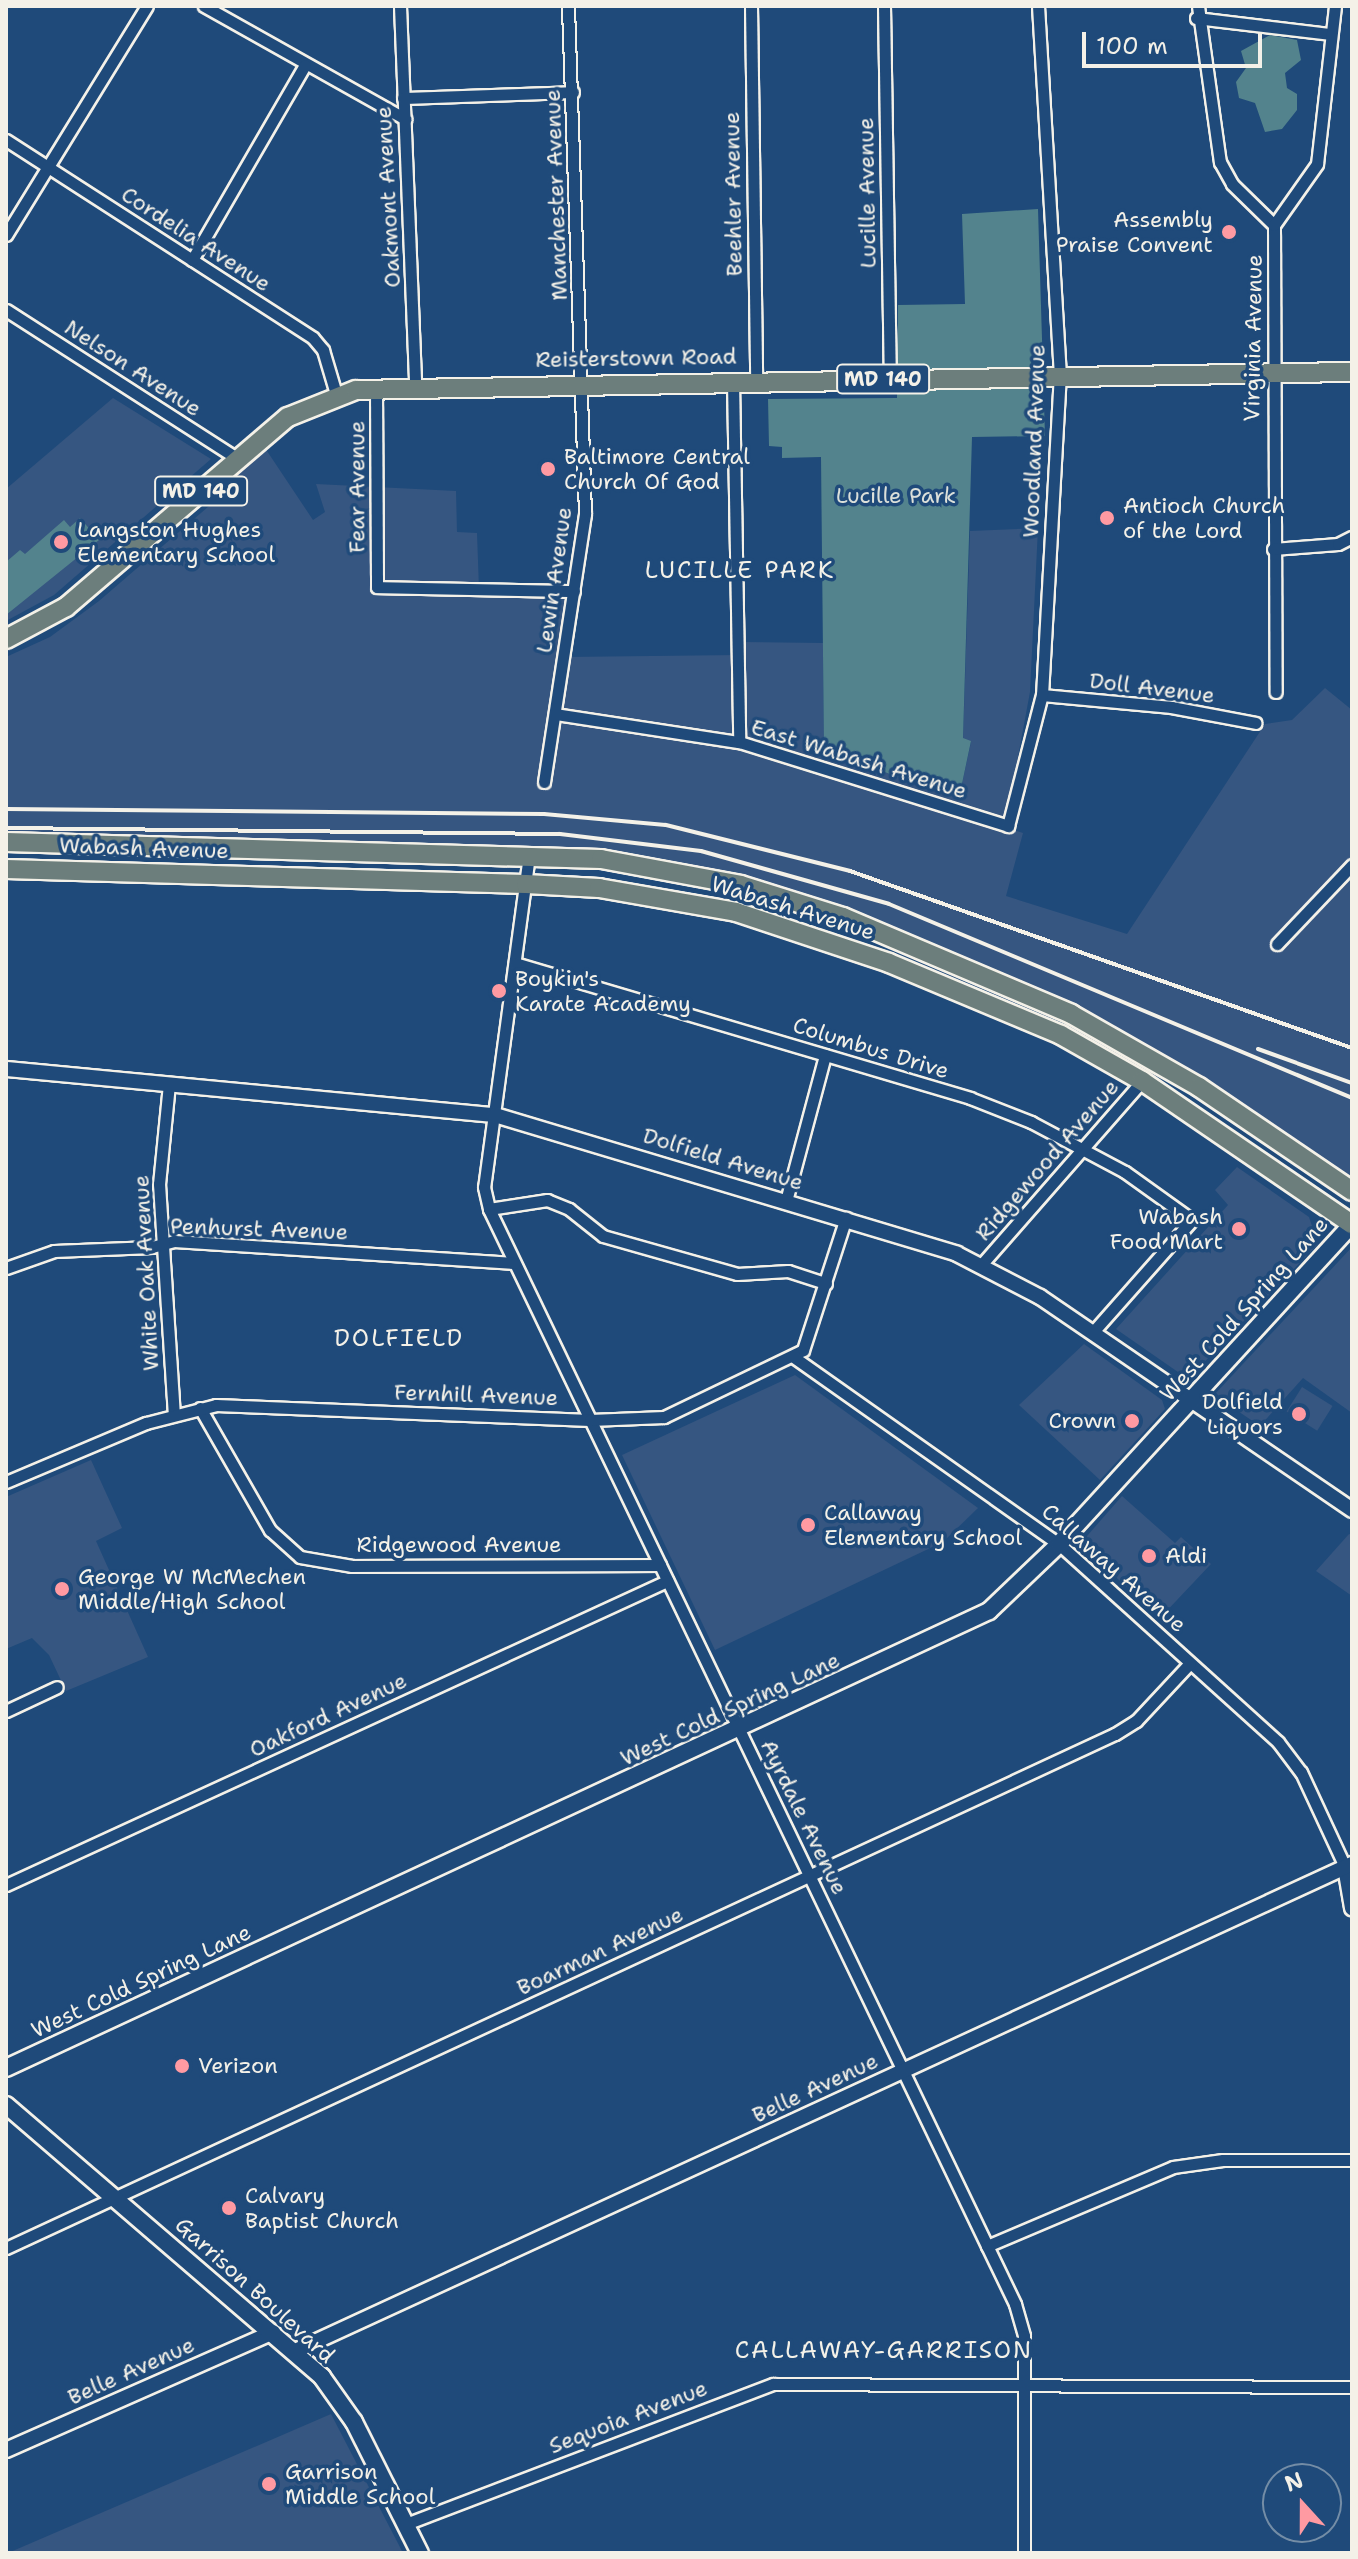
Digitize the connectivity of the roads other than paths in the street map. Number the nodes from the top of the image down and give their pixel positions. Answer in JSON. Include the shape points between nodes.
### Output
{"nodes":[{"id":1,"x":147,"y":6,"type":"edge"},
{"id":2,"x":204,"y":6,"type":"edge"},
{"id":3,"x":400,"y":6,"type":"edge"},
{"id":4,"x":568,"y":6,"type":"edge"},
{"id":5,"x":751,"y":6,"type":"edge"},
{"id":6,"x":884,"y":6,"type":"edge"},
{"id":7,"x":1038,"y":6,"type":"edge"},
{"id":8,"x":1335,"y":6,"type":"edge"},
{"id":9,"x":1197,"y":12,"type":"edge"},
{"id":10,"x":1331,"y":34,"type":"junction"},
{"id":11,"x":305,"y":65,"type":"junction"},
{"id":12,"x":573,"y":92,"type":"junction"},
{"id":13,"x":403,"y":98,"type":"junction"},
{"id":14,"x":405,"y":119,"type":"junction"},
{"id":15,"x":6,"y":140,"type":"edge"},
{"id":16,"x":50,"y":168,"type":"junction"},
{"id":17,"x":1274,"y":225,"type":"junction"},
{"id":18,"x":6,"y":235,"type":"edge"},
{"id":19,"x":192,"y":260,"type":"junction"},
{"id":20,"x":6,"y":310,"type":"edge"},
{"id":21,"x":1273,"y":372,"type":"junction"},
{"id":22,"x":1352,"y":372,"type":"edge"},
{"id":23,"x":1060,"y":376,"type":"junction"},
{"id":24,"x":890,"y":379,"type":"junction"},
{"id":25,"x":733,"y":381,"type":"junction"},
{"id":26,"x":756,"y":381,"type":"junction"},
{"id":27,"x":583,"y":382,"type":"junction"},
{"id":28,"x":415,"y":385,"type":"junction"},
{"id":29,"x":376,"y":387,"type":"junction"},
{"id":30,"x":336,"y":394,"type":"junction"},
{"id":31,"x":238,"y":459,"type":"junction"},
{"id":32,"x":1352,"y":537,"type":"edge"},
{"id":33,"x":1273,"y":549,"type":"junction"},
{"id":34,"x":574,"y":591,"type":"junction"},
{"id":35,"x":6,"y":639,"type":"edge"},
{"id":36,"x":1276,"y":692,"type":"dead end"},
{"id":37,"x":1042,"y":695,"type":"junction"},
{"id":38,"x":555,"y":714,"type":"junction"},
{"id":39,"x":1256,"y":723,"type":"dead end"},
{"id":40,"x":739,"y":742,"type":"junction"},
{"id":41,"x":544,"y":782,"type":"dead end"},
{"id":42,"x":1008,"y":826,"type":"joint"},
{"id":43,"x":6,"y":842,"type":"edge"},
{"id":44,"x":148,"y":844,"type":"junction"},
{"id":45,"x":529,"y":855,"type":"junction"},
{"id":46,"x":1352,"y":865,"type":"edge"},
{"id":47,"x":6,"y":869,"type":"edge"},
{"id":48,"x":147,"y":872,"type":"junction"},
{"id":49,"x":526,"y":884,"type":"junction"},
{"id":50,"x":1277,"y":944,"type":"dead end"},
{"id":51,"x":515,"y":963,"type":"junction"},
{"id":52,"x":825,"y":1055,"type":"junction"},
{"id":53,"x":6,"y":1069,"type":"edge"},
{"id":54,"x":1142,"y":1081,"type":"junction"},
{"id":55,"x":169,"y":1084,"type":"junction"},
{"id":56,"x":495,"y":1115,"type":"junction"},
{"id":57,"x":1086,"y":1149,"type":"junction"},
{"id":58,"x":1352,"y":1191,"type":"edge"},
{"id":59,"x":786,"y":1201,"type":"junction"},
{"id":60,"x":489,"y":1209,"type":"junction"},
{"id":61,"x":846,"y":1218,"type":"junction"},
{"id":62,"x":1352,"y":1224,"type":"edge"},
{"id":63,"x":163,"y":1244,"type":"junction"},
{"id":64,"x":514,"y":1263,"type":"junction"},
{"id":65,"x":981,"y":1265,"type":"junction"},
{"id":66,"x":6,"y":1268,"type":"edge"},
{"id":67,"x":826,"y":1283,"type":"junction"},
{"id":68,"x":1093,"y":1332,"type":"junction"},
{"id":69,"x":795,"y":1358,"type":"junction"},
{"id":70,"x":1192,"y":1399,"type":"junction"},
{"id":71,"x":200,"y":1408,"type":"junction"},
{"id":72,"x":174,"y":1414,"type":"junction"},
{"id":73,"x":590,"y":1420,"type":"junction"},
{"id":74,"x":6,"y":1482,"type":"edge"},
{"id":75,"x":1352,"y":1510,"type":"edge"},
{"id":76,"x":1059,"y":1544,"type":"junction"},
{"id":77,"x":660,"y":1565,"type":"junction"},
{"id":78,"x":667,"y":1581,"type":"junction"},
{"id":79,"x":1190,"y":1663,"type":"junction"},
{"id":80,"x":57,"y":1687,"type":"dead end"},
{"id":81,"x":6,"y":1711,"type":"edge"},
{"id":82,"x":739,"y":1729,"type":"junction"},
{"id":83,"x":1350,"y":1868,"type":"edge"},
{"id":84,"x":810,"y":1877,"type":"junction"},
{"id":85,"x":6,"y":1885,"type":"edge"},
{"id":86,"x":1352,"y":1908,"type":"edge"},
{"id":87,"x":6,"y":2068,"type":"edge"},
{"id":88,"x":903,"y":2072,"type":"junction"},
{"id":89,"x":6,"y":2105,"type":"edge"},
{"id":90,"x":1352,"y":2160,"type":"edge"},
{"id":91,"x":116,"y":2197,"type":"junction"},
{"id":92,"x":987,"y":2246,"type":"junction"},
{"id":93,"x":6,"y":2248,"type":"edge"},
{"id":94,"x":273,"y":2332,"type":"junction"},
{"id":95,"x":295,"y":2351,"type":"junction"},
{"id":96,"x":1025,"y":2383,"type":"junction"},
{"id":97,"x":1352,"y":2387,"type":"edge"},
{"id":98,"x":6,"y":2450,"type":"edge"},
{"id":99,"x":406,"y":2524,"type":"junction"},
{"id":100,"x":420,"y":2553,"type":"edge"},
{"id":101,"x":1024,"y":2553,"type":"edge"}],
"edges":[{"from":1,"to":16,"type":"street"},
{"from":2,"to":11,"type":"street"},
{"from":3,"to":13,"type":"street","name":"Oakmont Avenue"},
{"from":4,"to":12,"type":"street","name":"Manchester Avenue"},
{"from":5,"to":26,"type":"street","name":"Beehler Avenue"},
{"from":6,"to":24,"type":"street","name":"Lucille Avenue"},
{"from":7,"to":23,"type":"street","name":"Woodland Avenue"},
{"from":8,"to":10,"type":"street"},
{"from":9,"to":10,"type":"street"},
{"from":9,"to":17,"type":"street","name":"Virginia Avenue","via":[[1220,162],[1232,184]]},
{"from":10,"to":17,"type":"street","via":[[1317,164]]},
{"from":11,"to":14,"type":"street"},
{"from":11,"to":19,"type":"street"},
{"from":12,"to":13,"type":"street"},
{"from":12,"to":27,"type":"street","name":"Manchester Avenue"},
{"from":13,"to":14,"type":"street","name":"Oakmont Avenue"},
{"from":14,"to":28,"type":"street","name":"Oakmont Avenue"},
{"from":15,"to":16,"type":"street","name":"Cordelia Avenue"},
{"from":16,"to":18,"type":"street"},
{"from":16,"to":19,"type":"street","name":"Cordelia Avenue"},
{"from":17,"to":21,"type":"street","name":"Virginia Avenue"},
{"from":19,"to":30,"type":"street","name":"Cordelia Avenue","via":[[319,343]]},
{"from":20,"to":31,"type":"street","name":"Nelson Avenue"},
{"from":21,"to":22,"type":"main road","name":"Reisterstown Road","number":"MD 140"},
{"from":21,"to":23,"type":"main road","name":"Reisterstown Road","number":"MD 140"},
{"from":21,"to":33,"type":"street","name":"Virginia Avenue"},
{"from":23,"to":24,"type":"main road","name":"Reisterstown Road","number":"MD 140"},
{"from":23,"to":37,"type":"street","name":"Woodland Avenue"},
{"from":24,"to":26,"type":"main road","name":"Reisterstown Road","number":"MD 140"},
{"from":25,"to":26,"type":"main road","name":"Reisterstown Road","number":"MD 140"},
{"from":25,"to":27,"type":"main road","name":"Reisterstown Road","number":"MD 140"},
{"from":25,"to":40,"type":"street"},
{"from":27,"to":28,"type":"main road","name":"Reisterstown Road","number":"MD 140"},
{"from":27,"to":34,"type":"street","name":"Lewin Avenue","via":[[585,514]]},
{"from":28,"to":29,"type":"main road","name":"Reisterstown Road","number":"MD 140"},
{"from":29,"to":30,"type":"main road","name":"Reisterstown Road","number":"MD 140"},
{"from":29,"to":34,"type":"street","name":"Fear Avenue","via":[[377,587]]},
{"from":30,"to":31,"type":"main road","name":"Reisterstown Road","number":"MD 140","via":[[288,417]]},
{"from":31,"to":35,"type":"main road","name":"Reisterstown Road","number":"MD 140","via":[[66,607]]},
{"from":32,"to":33,"type":"street","via":[[1338,544]]},
{"from":33,"to":36,"type":"street","name":"Virginia Avenue"},
{"from":34,"to":38,"type":"street","name":"Lewin Avenue"},
{"from":37,"to":39,"type":"street","name":"Doll Avenue","via":[[1171,707]]},
{"from":37,"to":42,"type":"street","name":"Woodland Avenue"},
{"from":38,"to":40,"type":"street","name":"East Wabash Avenue"},
{"from":38,"to":41,"type":"street","name":"Lewin Avenue"},
{"from":40,"to":42,"type":"street","name":"East Wabash Avenue"},
{"from":43,"to":44,"type":"main road","name":"Wabash Avenue"},
{"from":44,"to":45,"type":"main road","name":"Wabash Avenue"},
{"from":44,"to":48,"type":"main road"},
{"from":45,"to":49,"type":"street"},
{"from":45,"to":58,"type":"main road","name":"Wabash Avenue","via":[[648,865],[741,885],[843,917],[969,967],[1154,1059]]},
{"from":46,"to":50,"type":"street"},
{"from":47,"to":48,"type":"main road","name":"Wabash Avenue"},
{"from":48,"to":49,"type":"main road","name":"Wabash Avenue"},
{"from":49,"to":51,"type":"street"},
{"from":49,"to":54,"type":"main road","name":"Wabash Avenue","via":[[683,901],[782,926],[1002,1008]]},
{"from":51,"to":52,"type":"street","name":"Columbus Drive"},
{"from":51,"to":56,"type":"street"},
{"from":52,"to":57,"type":"street","name":"Columbus Drive","via":[[970,1098]]},
{"from":52,"to":59,"type":"street"},
{"from":53,"to":55,"type":"street","name":"Dolfield Avenue"},
{"from":54,"to":57,"type":"street","name":"Ridgewood Avenue"},
{"from":54,"to":62,"type":"main road","name":"Wabash Avenue"},
{"from":55,"to":56,"type":"street","name":"Dolfield Avenue"},
{"from":55,"to":63,"type":"street","name":"White Oak Avenue","via":[[160,1157]]},
{"from":56,"to":59,"type":"street","name":"Dolfield Avenue"},
{"from":56,"to":60,"type":"street","name":"Ayrdale Avenue","via":[[484,1187]]},
{"from":57,"to":65,"type":"street","name":"Ridgewood Avenue"},
{"from":57,"to":68,"type":"street","name":"Columbus Drive","via":[[1192,1220]]},
{"from":59,"to":61,"type":"street","name":"Dolfield Avenue"},
{"from":60,"to":64,"type":"street","name":"Ayrdale Avenue"},
{"from":60,"to":67,"type":"street","via":[[547,1200],[569,1209],[603,1236],[737,1274],[788,1271]]},
{"from":61,"to":65,"type":"street","name":"Dolfield Avenue"},
{"from":61,"to":67,"type":"street"},
{"from":62,"to":70,"type":"main road","name":"West Cold Spring Lane"},
{"from":63,"to":64,"type":"street","name":"Penhurst Avenue"},
{"from":63,"to":66,"type":"street","name":"Penhurst Avenue","via":[[54,1251]]},
{"from":63,"to":72,"type":"street","name":"White Oak Avenue"},
{"from":64,"to":73,"type":"street","name":"Ayrdale Avenue"},
{"from":65,"to":68,"type":"street","name":"Dolfield Avenue"},
{"from":67,"to":69,"type":"street","via":[[809,1341]]},
{"from":68,"to":70,"type":"street","name":"Dolfield Avenue"},
{"from":69,"to":73,"type":"street","name":"Fernhill Avenue","via":[[664,1417]]},
{"from":69,"to":76,"type":"street","name":"Callaway Avenue"},
{"from":70,"to":75,"type":"street","name":"Dolfield Avenue"},
{"from":70,"to":76,"type":"main road","name":"West Cold Spring Lane"},
{"from":71,"to":72,"type":"street","name":"Fernhill Avenue"},
{"from":71,"to":73,"type":"street","name":"Fernhill Avenue"},
{"from":71,"to":77,"type":"street","name":"Ridgewood Avenue","via":[[270,1530],[300,1557],[332,1565]]},
{"from":72,"to":74,"type":"street","name":"Fernhill Avenue"},
{"from":73,"to":77,"type":"street","name":"Ayrdale Avenue"},
{"from":76,"to":79,"type":"street","name":"Callaway Avenue"},
{"from":76,"to":82,"type":"main road","name":"West Cold Spring Lane","via":[[1016,1588],[969,1622]]},
{"from":77,"to":78,"type":"street","name":"Ayrdale Avenue"},
{"from":78,"to":82,"type":"street","name":"Ayrdale Avenue"},
{"from":78,"to":85,"type":"street","name":"Oakford Avenue"},
{"from":79,"to":83,"type":"street","name":"Callaway Avenue","via":[[1289,1755]]},
{"from":79,"to":84,"type":"street","name":"Boarman Avenue","via":[[1126,1728]]},
{"from":80,"to":81,"type":"street"},
{"from":82,"to":84,"type":"street","name":"Ayrdale Avenue"},
{"from":82,"to":87,"type":"main road","name":"West Cold Spring Lane"},
{"from":83,"to":86,"type":"street","name":"Callaway Avenue"},
{"from":83,"to":88,"type":"street","name":"Belle Avenue"},
{"from":84,"to":88,"type":"street","name":"Ayrdale Avenue"},
{"from":84,"to":91,"type":"street","name":"Boarman Avenue"},
{"from":88,"to":92,"type":"street","name":"Ayrdale Avenue"},
{"from":88,"to":95,"type":"street","name":"Belle Avenue"},
{"from":89,"to":91,"type":"main road","name":"Garrison Boulevard"},
{"from":90,"to":92,"type":"street","via":[[1223,2160],[1173,2167]]},
{"from":91,"to":93,"type":"street","name":"Boarman Avenue"},
{"from":91,"to":94,"type":"main road","name":"Garrison Boulevard"},
{"from":92,"to":96,"type":"street","name":"Ayrdale Avenue","via":[[1022,2325]]},
{"from":94,"to":95,"type":"main road","name":"Garrison Boulevard"},
{"from":94,"to":98,"type":"street","name":"Belle Avenue"},
{"from":95,"to":99,"type":"main road","name":"Garrison Boulevard","via":[[346,2408]]},
{"from":96,"to":97,"type":"street","name":"Sequoia Avenue"},
{"from":96,"to":99,"type":"street","name":"Sequoia Avenue","via":[[773,2384]]},
{"from":96,"to":101,"type":"street","name":"Ayrdale Avenue"},
{"from":99,"to":100,"type":"main road","name":"Garrison Boulevard"}]}
